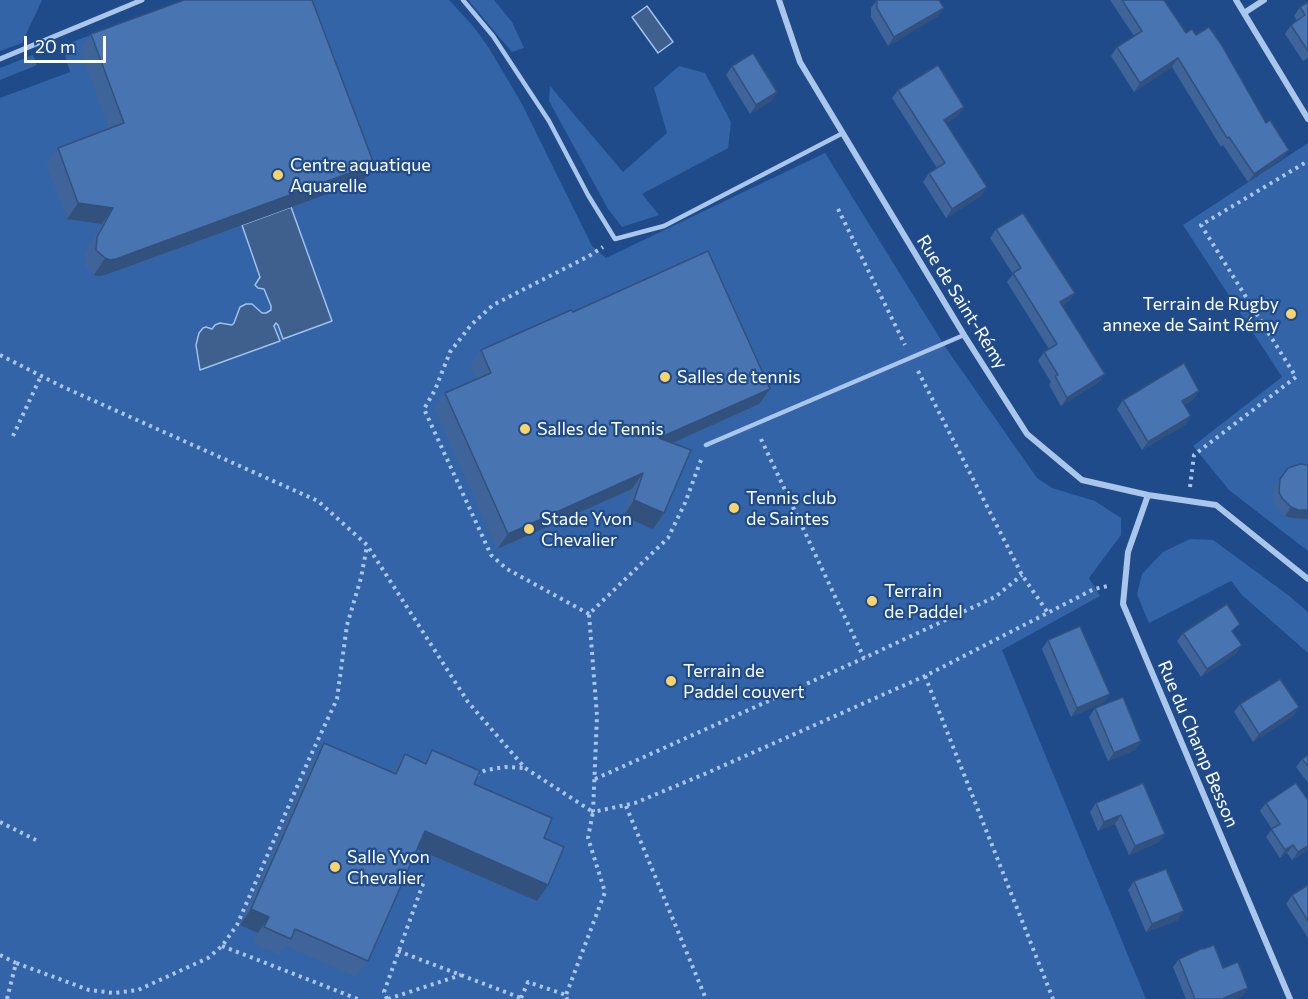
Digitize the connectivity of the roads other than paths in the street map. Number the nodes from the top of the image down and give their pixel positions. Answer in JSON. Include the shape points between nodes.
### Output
{"nodes":[{"id":1,"x":142,"y":0,"type":"edge"},
{"id":2,"x":464,"y":0,"type":"edge"},
{"id":3,"x":779,"y":0,"type":"edge"},
{"id":4,"x":1236,"y":0,"type":"edge"},
{"id":5,"x":1264,"y":0,"type":"edge"},
{"id":6,"x":1244,"y":13,"type":"junction"},
{"id":7,"x":0,"y":59,"type":"edge"},
{"id":8,"x":1308,"y":119,"type":"edge"},
{"id":9,"x":843,"y":133,"type":"junction"},
{"id":10,"x":964,"y":335,"type":"junction"},
{"id":11,"x":706,"y":445,"type":"road end"},
{"id":12,"x":1148,"y":495,"type":"junction"},
{"id":13,"x":1308,"y":579,"type":"edge"},
{"id":14,"x":1290,"y":999,"type":"edge"}],
"edges":[{"from":1,"to":7,"type":"street"},
{"from":2,"to":9,"type":"lane","via":[[493,36],[549,121],[615,239],[664,226]]},
{"from":3,"to":9,"type":"street","name":"Rue de Saint-Rémy","via":[[800,62]]},
{"from":4,"to":6,"type":"street"},
{"from":5,"to":6,"type":"street"},
{"from":6,"to":8,"type":"street"},
{"from":9,"to":10,"type":"street","name":"Rue de Saint-Rémy"},
{"from":10,"to":11,"type":"lane"},
{"from":10,"to":12,"type":"street","name":"Rue de Saint-Rémy","via":[[1027,434],[1082,480]]},
{"from":12,"to":13,"type":"street","name":"Rue de Saint-Rémy","via":[[1216,505]]},
{"from":12,"to":14,"type":"street","name":"Rue du Champ Besson","via":[[1128,552],[1123,604]]}]}
